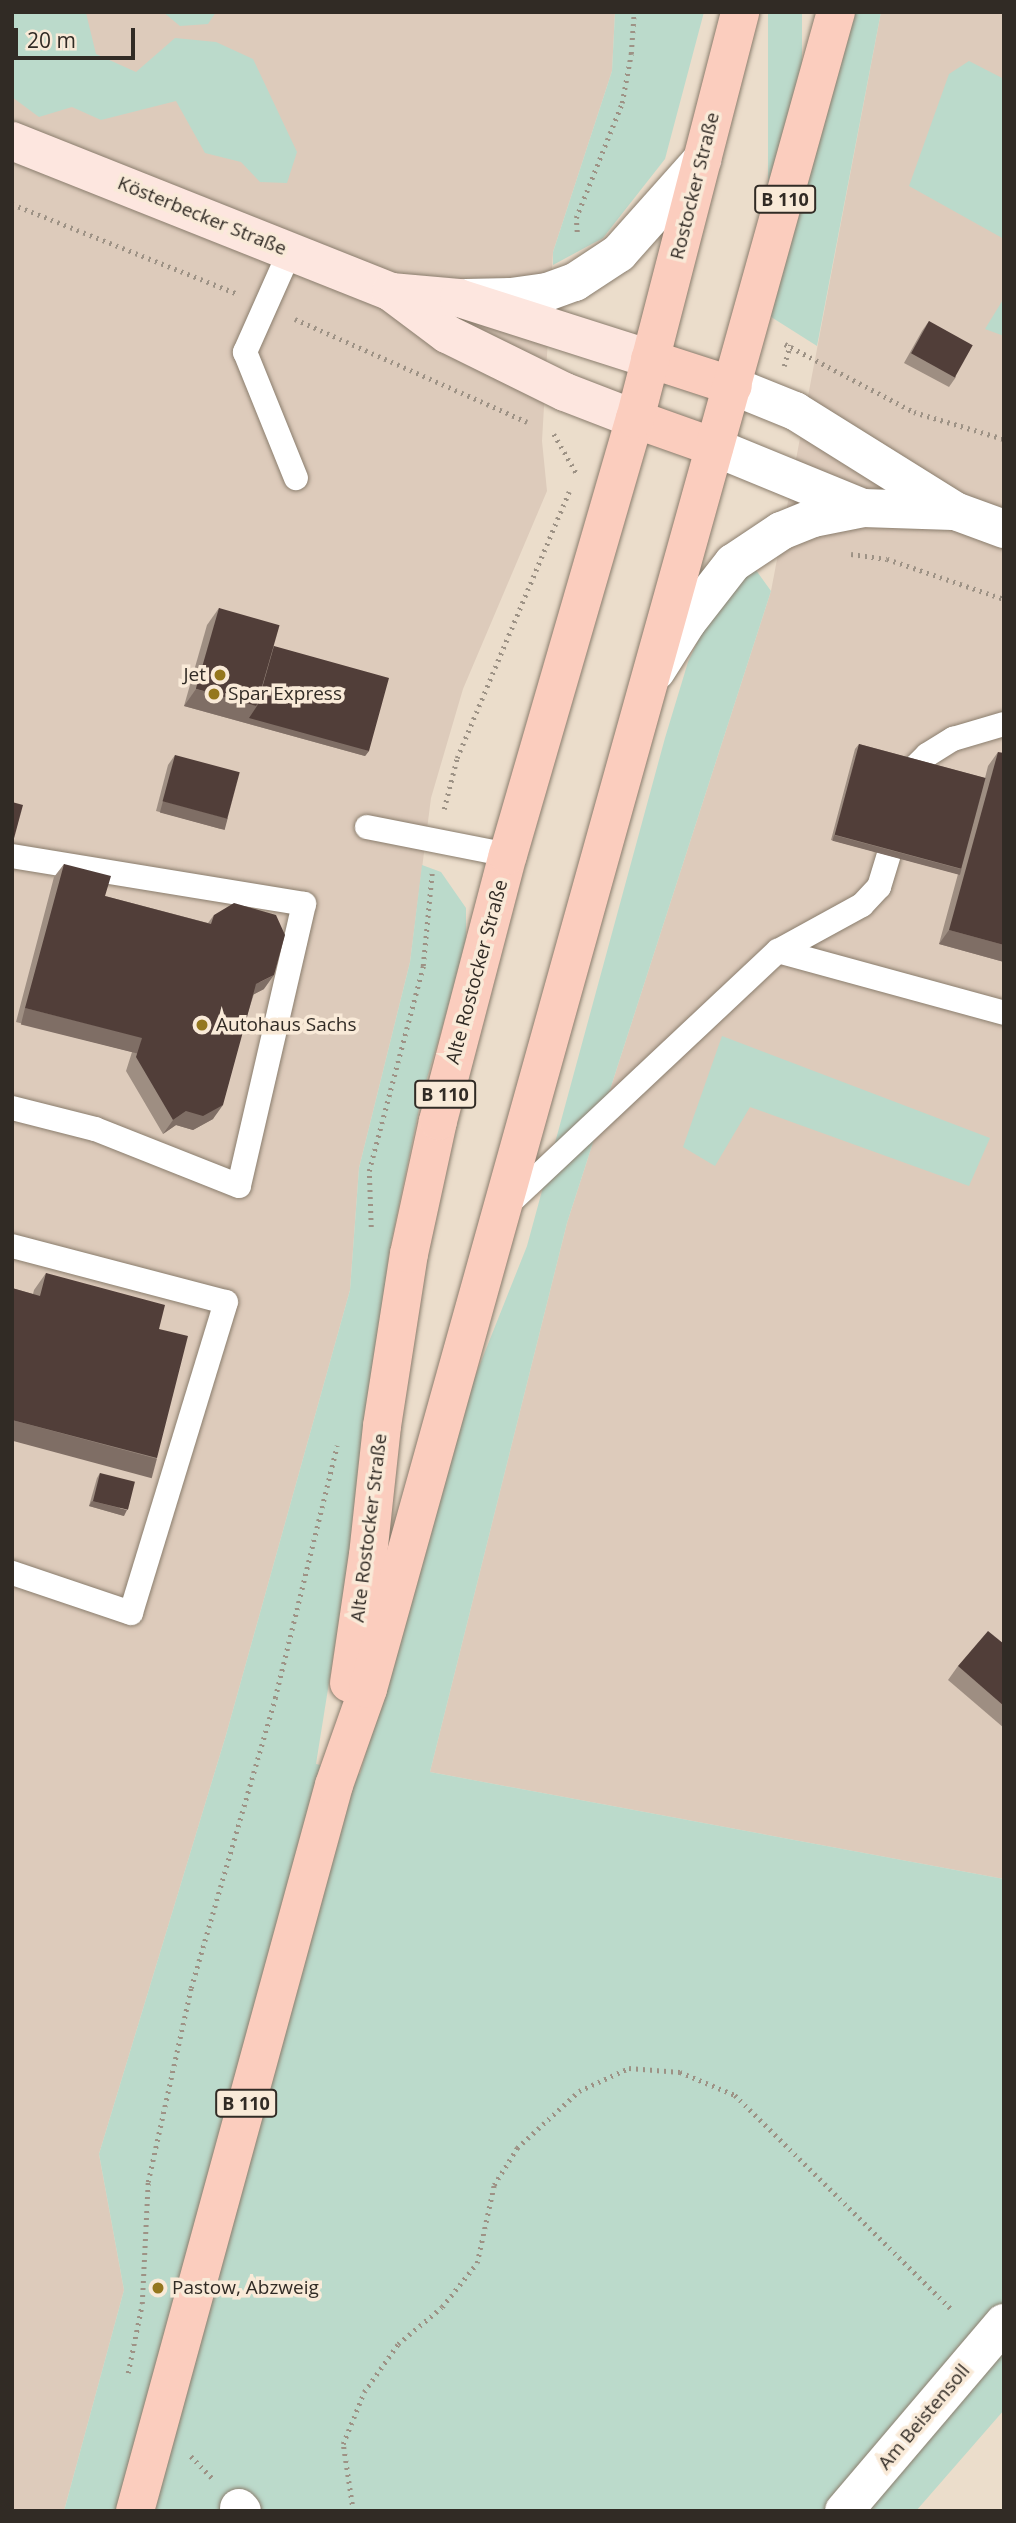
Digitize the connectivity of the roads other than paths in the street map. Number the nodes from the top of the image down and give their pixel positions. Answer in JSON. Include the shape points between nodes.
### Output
{"nodes":[{"id":1,"x":740,"y":12,"type":"edge"},
{"id":2,"x":836,"y":12,"type":"edge"},
{"id":3,"x":12,"y":141,"type":"edge"},
{"id":4,"x":702,"y":160,"type":"junction"},
{"id":5,"x":289,"y":251,"type":"junction"},
{"id":6,"x":391,"y":292,"type":"junction"},
{"id":7,"x":459,"y":298,"type":"junction"},
{"id":8,"x":650,"y":359,"type":"junction"},
{"id":9,"x":733,"y":386,"type":"junction"},
{"id":10,"x":635,"y":419,"type":"junction"},
{"id":11,"x":715,"y":447,"type":"junction"},
{"id":12,"x":296,"y":478,"type":"dead end"},
{"id":13,"x":863,"y":508,"type":"junction"},
{"id":14,"x":955,"y":512,"type":"junction"},
{"id":15,"x":1004,"y":529,"type":"edge"},
{"id":16,"x":647,"y":685,"type":"junction"},
{"id":17,"x":1004,"y":724,"type":"edge"},
{"id":18,"x":367,"y":827,"type":"dead end"},
{"id":19,"x":508,"y":855,"type":"junction"},
{"id":20,"x":12,"y":856,"type":"edge"},
{"id":21,"x":778,"y":951,"type":"junction"},
{"id":22,"x":1004,"y":1013,"type":"edge"},
{"id":23,"x":12,"y":1108,"type":"edge"},
{"id":24,"x":500,"y":1212,"type":"junction"},
{"id":25,"x":12,"y":1247,"type":"edge"},
{"id":26,"x":12,"y":1573,"type":"edge"},
{"id":27,"x":334,"y":1785,"type":"junction"},
{"id":28,"x":1004,"y":2323,"type":"edge"},
{"id":29,"x":135,"y":2511,"type":"edge"},
{"id":30,"x":844,"y":2511,"type":"edge"}],
"edges":[{"from":1,"to":4,"type":"main road","name":"Rostocker Straße","number":"B 110"},
{"from":2,"to":9,"type":"main road","number":"B 110"},
{"from":3,"to":5,"type":"street","name":"Kösterbecker Straße"},
{"from":4,"to":7,"type":"street","name":"Kösterbecker Straße","via":[[619,253],[575,282],[511,298]]},
{"from":4,"to":8,"type":"main road","name":"Rostocker Straße","number":"B 110"},
{"from":5,"to":6,"type":"street","name":"Kösterbecker Straße"},
{"from":5,"to":12,"type":"lane","via":[[245,352]]},
{"from":6,"to":7,"type":"street","name":"Kösterbecker Straße"},
{"from":6,"to":10,"type":"street","name":"Kösterbecker Straße","via":[[447,334],[565,392]]},
{"from":7,"to":8,"type":"street","name":"Kösterbecker Straße"},
{"from":8,"to":9,"type":"main road"},
{"from":8,"to":10,"type":"main road","name":"Rostocker Straße","number":"B 110"},
{"from":9,"to":11,"type":"main road","number":"B 110"},
{"from":9,"to":14,"type":"street","via":[[795,411]]},
{"from":10,"to":11,"type":"main road"},
{"from":10,"to":19,"type":"main road","name":"Alte Rostocker Straße","number":"B 110"},
{"from":11,"to":13,"type":"street"},
{"from":11,"to":16,"type":"main road","name":"Alte Rostocker Straße","number":"B 110"},
{"from":13,"to":14,"type":"street"},
{"from":13,"to":16,"type":"street","via":[[814,518],[782,531],[733,563],[687,622]]},
{"from":14,"to":15,"type":"street"},
{"from":16,"to":24,"type":"main road","name":"Alte Rostocker Straße","number":"B 110"},
{"from":17,"to":21,"type":"lane","via":[[953,739],[916,766],[879,887],[846,916]]},
{"from":18,"to":19,"type":"lane"},
{"from":19,"to":27,"type":"main road","name":"Alte Rostocker Straße","number":"B 110","via":[[438,1121],[409,1254]]},
{"from":20,"to":23,"type":"lane","via":[[304,904],[239,1185],[95,1129]]},
{"from":21,"to":22,"type":"lane"},
{"from":21,"to":24,"type":"lane"},
{"from":24,"to":27,"type":"main road","name":"Alte Rostocker Straße","number":"B 110","via":[[369,1689]]},
{"from":25,"to":26,"type":"lane","via":[[226,1302],[131,1613]]},
{"from":27,"to":29,"type":"main road","name":"Alte Rostocker Straße","number":"B 110"},
{"from":28,"to":30,"type":"street","name":"Am Beistensoll"}]}
